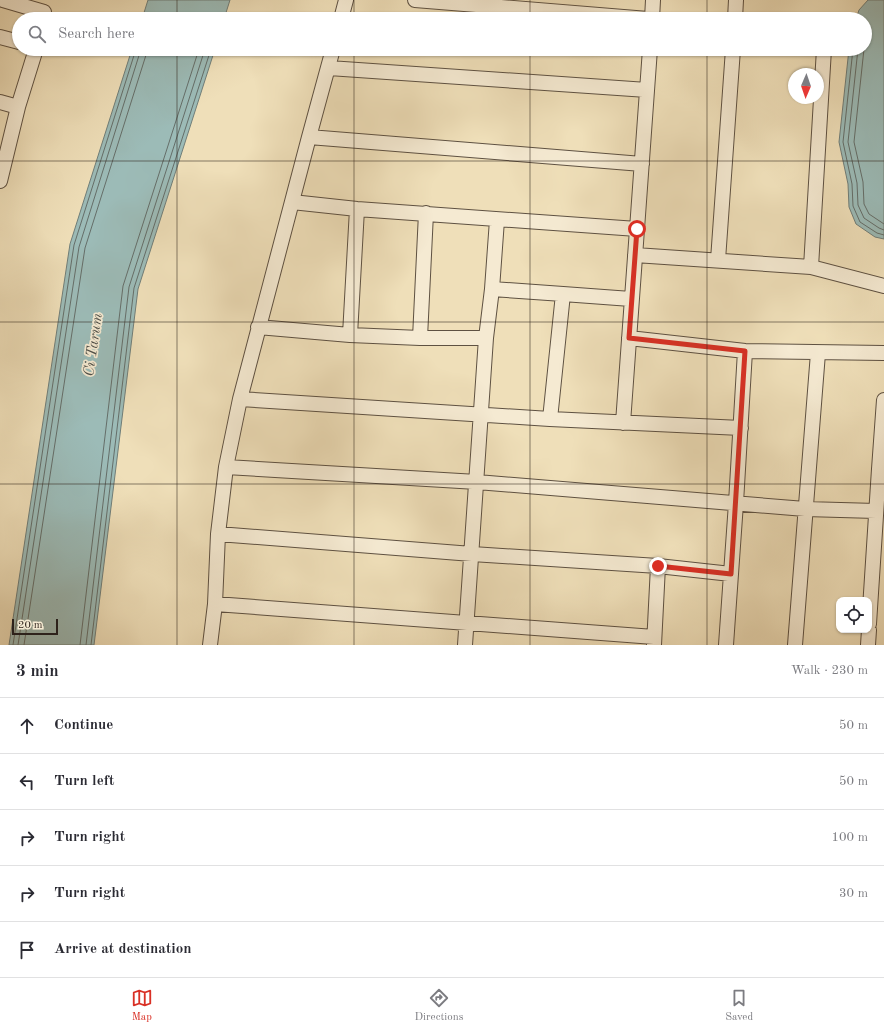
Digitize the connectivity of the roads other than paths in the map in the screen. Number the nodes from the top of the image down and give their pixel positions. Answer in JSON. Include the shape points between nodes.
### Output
{"nodes":[{"id":1,"x":3,"y":0,"type":"edge"},
{"id":2,"x":346,"y":0,"type":"edge"},
{"id":3,"x":415,"y":0,"type":"edge"},
{"id":4,"x":653,"y":0,"type":"edge"},
{"id":5,"x":736,"y":0,"type":"edge"},
{"id":6,"x":44,"y":10,"type":"edge"},
{"id":7,"x":343,"y":12,"type":"edge"},
{"id":8,"x":562,"y":12,"type":"edge"},
{"id":9,"x":652,"y":12,"type":"edge"},
{"id":10,"x":735,"y":12,"type":"edge"},
{"id":11,"x":0,"y":37,"type":"edge"},
{"id":12,"x":12,"y":40,"type":"edge"},
{"id":13,"x":34,"y":56,"type":"edge"},
{"id":14,"x":332,"y":56,"type":"edge"},
{"id":15,"x":649,"y":56,"type":"edge"},
{"id":16,"x":733,"y":56,"type":"edge"},
{"id":17,"x":824,"y":56,"type":"edge"},
{"id":18,"x":329,"y":68,"type":"junction"},
{"id":19,"x":647,"y":90,"type":"junction"},
{"id":20,"x":0,"y":102,"type":"edge"},
{"id":21,"x":18,"y":107,"type":"junction"},
{"id":22,"x":309,"y":137,"type":"junction"},
{"id":23,"x":642,"y":164,"type":"junction"},
{"id":24,"x":0,"y":181,"type":"edge"},
{"id":25,"x":292,"y":202,"type":"junction"},
{"id":26,"x":357,"y":209,"type":"junction"},
{"id":27,"x":426,"y":213,"type":"junction"},
{"id":28,"x":497,"y":220,"type":"junction"},
{"id":29,"x":637,"y":229,"type":"junction"},
{"id":30,"x":635,"y":255,"type":"junction"},
{"id":31,"x":718,"y":260,"type":"junction"},
{"id":32,"x":811,"y":266,"type":"junction"},
{"id":33,"x":884,"y":286,"type":"edge"},
{"id":34,"x":492,"y":289,"type":"junction"},
{"id":35,"x":563,"y":294,"type":"junction"},
{"id":36,"x":631,"y":299,"type":"junction"},
{"id":37,"x":258,"y":327,"type":"junction"},
{"id":38,"x":350,"y":335,"type":"junction"},
{"id":39,"x":420,"y":338,"type":"junction"},
{"id":40,"x":486,"y":338,"type":"junction"},
{"id":41,"x":629,"y":338,"type":"junction"},
{"id":42,"x":745,"y":351,"type":"junction"},
{"id":43,"x":818,"y":353,"type":"junction"},
{"id":44,"x":884,"y":353,"type":"edge"},
{"id":45,"x":240,"y":399,"type":"junction"},
{"id":46,"x":884,"y":400,"type":"edge"},
{"id":47,"x":482,"y":415,"type":"junction"},
{"id":48,"x":550,"y":419,"type":"junction"},
{"id":49,"x":623,"y":423,"type":"junction"},
{"id":50,"x":741,"y":428,"type":"junction"},
{"id":51,"x":226,"y":467,"type":"junction"},
{"id":52,"x":881,"y":467,"type":"edge"},
{"id":53,"x":477,"y":482,"type":"junction"},
{"id":54,"x":736,"y":503,"type":"junction"},
{"id":55,"x":805,"y":509,"type":"junction"},
{"id":56,"x":876,"y":511,"type":"junction"},
{"id":57,"x":218,"y":534,"type":"junction"},
{"id":58,"x":472,"y":554,"type":"junction"},
{"id":59,"x":658,"y":566,"type":"junction"},
{"id":60,"x":731,"y":574,"type":"junction"},
{"id":61,"x":871,"y":597,"type":"edge"},
{"id":62,"x":215,"y":604,"type":"junction"},
{"id":63,"x":466,"y":622,"type":"junction"},
{"id":64,"x":869,"y":633,"type":"edge"},
{"id":65,"x":654,"y":641,"type":"edge"},
{"id":66,"x":210,"y":645,"type":"edge"},
{"id":67,"x":465,"y":645,"type":"edge"},
{"id":68,"x":726,"y":645,"type":"edge"},
{"id":69,"x":794,"y":645,"type":"edge"},
{"id":70,"x":868,"y":645,"type":"edge"}],
"edges":[{"from":1,"to":6,"type":"street"},
{"from":2,"to":7,"type":"street"},
{"from":3,"to":8,"type":"street"},
{"from":4,"to":9,"type":"street"},
{"from":5,"to":10,"type":"street"},
{"from":11,"to":12,"type":"street"},
{"from":13,"to":21,"type":"street"},
{"from":14,"to":18,"type":"street"},
{"from":15,"to":19,"type":"street"},
{"from":16,"to":31,"type":"street"},
{"from":17,"to":32,"type":"street"},
{"from":18,"to":19,"type":"street"},
{"from":18,"to":22,"type":"street"},
{"from":19,"to":23,"type":"street"},
{"from":20,"to":21,"type":"street"},
{"from":21,"to":24,"type":"street"},
{"from":22,"to":23,"type":"street"},
{"from":22,"to":25,"type":"street"},
{"from":23,"to":29,"type":"street"},
{"from":25,"to":26,"type":"street"},
{"from":25,"to":37,"type":"street"},
{"from":26,"to":27,"type":"street"},
{"from":26,"to":38,"type":"street"},
{"from":27,"to":28,"type":"street"},
{"from":27,"to":39,"type":"street"},
{"from":28,"to":29,"type":"street"},
{"from":28,"to":34,"type":"street"},
{"from":29,"to":30,"type":"street"},
{"from":30,"to":31,"type":"street"},
{"from":30,"to":36,"type":"street"},
{"from":31,"to":32,"type":"street"},
{"from":32,"to":33,"type":"street"},
{"from":34,"to":35,"type":"street"},
{"from":34,"to":40,"type":"street"},
{"from":35,"to":36,"type":"street"},
{"from":35,"to":48,"type":"street"},
{"from":36,"to":41,"type":"street"},
{"from":37,"to":38,"type":"street"},
{"from":37,"to":45,"type":"street"},
{"from":38,"to":39,"type":"street"},
{"from":39,"to":40,"type":"street"},
{"from":40,"to":47,"type":"street"},
{"from":41,"to":42,"type":"street"},
{"from":41,"to":49,"type":"street"},
{"from":42,"to":43,"type":"street"},
{"from":42,"to":50,"type":"street"},
{"from":43,"to":44,"type":"street"},
{"from":43,"to":55,"type":"street"},
{"from":45,"to":47,"type":"street"},
{"from":45,"to":51,"type":"street"},
{"from":46,"to":52,"type":"street"},
{"from":47,"to":48,"type":"street"},
{"from":47,"to":53,"type":"street"},
{"from":48,"to":49,"type":"street"},
{"from":49,"to":50,"type":"street"},
{"from":50,"to":54,"type":"street"},
{"from":51,"to":53,"type":"street"},
{"from":51,"to":57,"type":"street"},
{"from":52,"to":56,"type":"street"},
{"from":53,"to":54,"type":"street"},
{"from":53,"to":58,"type":"street"},
{"from":54,"to":55,"type":"street"},
{"from":54,"to":60,"type":"street"},
{"from":55,"to":56,"type":"street"},
{"from":55,"to":69,"type":"street"},
{"from":56,"to":61,"type":"street"},
{"from":57,"to":58,"type":"street"},
{"from":57,"to":62,"type":"street"},
{"from":58,"to":59,"type":"street"},
{"from":58,"to":63,"type":"street"},
{"from":59,"to":60,"type":"street"},
{"from":59,"to":65,"type":"street"},
{"from":60,"to":68,"type":"street"},
{"from":62,"to":63,"type":"street"},
{"from":62,"to":66,"type":"street"},
{"from":63,"to":65,"type":"street"},
{"from":63,"to":67,"type":"street"},
{"from":64,"to":70,"type":"street"}]}
